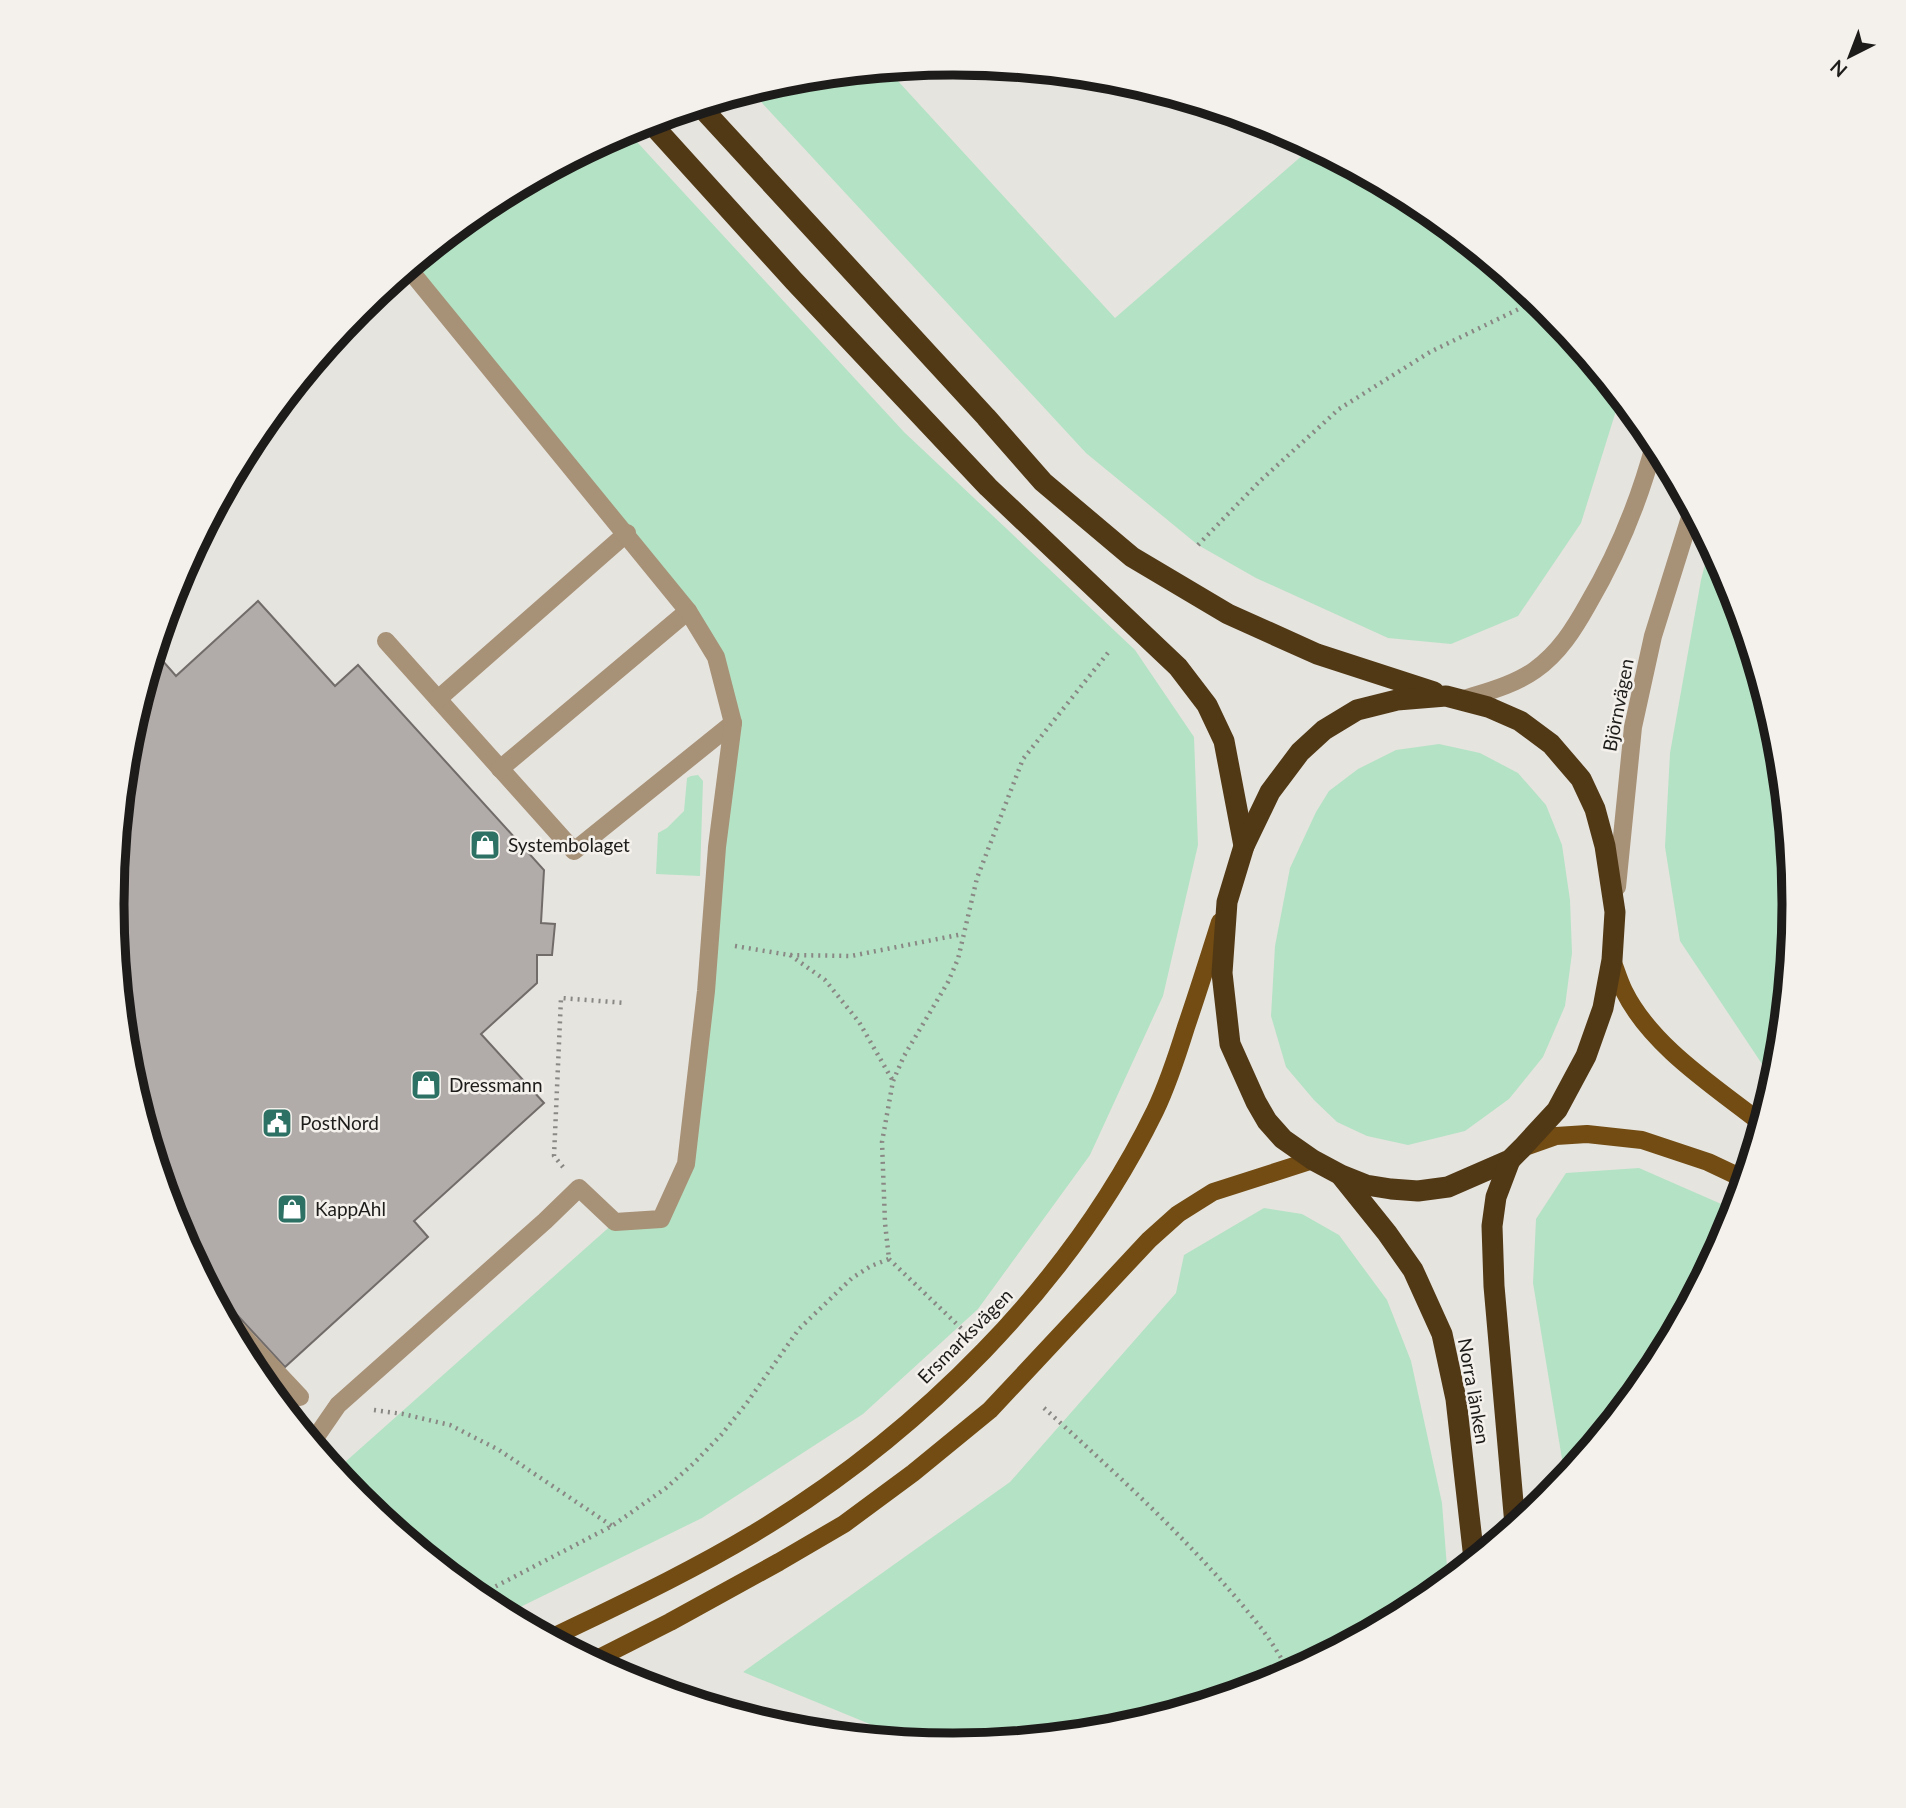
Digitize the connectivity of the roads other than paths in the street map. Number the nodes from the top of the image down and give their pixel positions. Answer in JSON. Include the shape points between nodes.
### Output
{"nodes":[{"id":1,"x":706,"y":113,"type":"edge"},
{"id":2,"x":657,"y":130,"type":"edge"},
{"id":3,"x":414,"y":275,"type":"edge"},
{"id":4,"x":1650,"y":457,"type":"edge"},
{"id":5,"x":1688,"y":523,"type":"edge"},
{"id":6,"x":627,"y":534,"type":"junction"},
{"id":7,"x":688,"y":611,"type":"junction"},
{"id":8,"x":386,"y":641,"type":"dead end"},
{"id":9,"x":1454,"y":698,"type":"junction"},
{"id":10,"x":438,"y":699,"type":"junction"},
{"id":11,"x":733,"y":723,"type":"junction"},
{"id":12,"x":500,"y":769,"type":"junction"},
{"id":13,"x":1244,"y":846,"type":"junction"},
{"id":14,"x":1227,"y":902,"type":"junction"},
{"id":15,"x":1615,"y":912,"type":"junction"},
{"id":16,"x":1612,"y":960,"type":"junction"},
{"id":17,"x":1754,"y":1118,"type":"edge"},
{"id":18,"x":1516,"y":1154,"type":"junction"},
{"id":19,"x":1313,"y":1160,"type":"junction"},
{"id":20,"x":1341,"y":1175,"type":"junction"},
{"id":21,"x":1736,"y":1175,"type":"edge"},
{"id":22,"x":253,"y":1347,"type":"edge"},
{"id":23,"x":300,"y":1397,"type":"dead end"},
{"id":24,"x":317,"y":1434,"type":"edge"},
{"id":25,"x":1514,"y":1513,"type":"edge"},
{"id":26,"x":1473,"y":1549,"type":"edge"},
{"id":27,"x":560,"y":1633,"type":"edge"},
{"id":28,"x":604,"y":1655,"type":"edge"}],
"edges":[{"from":1,"to":9,"type":"highway","via":[[1043,482],[1132,557],[1228,614],[1306,649]]},
{"from":2,"to":13,"type":"highway","via":[[988,487],[1178,667],[1207,705],[1224,741]]},
{"from":3,"to":6,"type":"street"},
{"from":4,"to":9,"type":"street","via":[[1608,570],[1573,631],[1535,670],[1512,682]]},
{"from":5,"to":15,"type":"street","name":"Björnvägen","via":[[1653,636],[1633,727]]},
{"from":6,"to":7,"type":"street"},
{"from":6,"to":10,"type":"street"},
{"from":7,"to":11,"type":"street","via":[[716,657]]},
{"from":7,"to":12,"type":"street"},
{"from":8,"to":10,"type":"street"},
{"from":9,"to":13,"type":"highway","via":[[1397,700],[1357,710],[1324,730],[1300,752],[1270,792]]},
{"from":9,"to":15,"type":"highway","via":[[1520,721],[1551,744],[1581,779],[1605,846]]},
{"from":10,"to":12,"type":"street"},
{"from":11,"to":12,"type":"street","via":[[575,851]]},
{"from":11,"to":24,"type":"street","via":[[686,1164],[661,1219],[615,1222],[579,1188],[338,1405]]},
{"from":13,"to":14,"type":"highway"},
{"from":14,"to":19,"type":"highway","via":[[1222,973],[1230,1044],[1267,1121]]},
{"from":14,"to":27,"type":"main road","name":"Ersmarksvägen","via":[[1155,1111],[1122,1174],[1021,1312],[907,1423],[840,1477],[753,1534]]},
{"from":15,"to":16,"type":"highway"},
{"from":16,"to":17,"type":"main road","via":[[1625,992],[1645,1022],[1691,1068]]},
{"from":16,"to":18,"type":"highway","via":[[1603,1008],[1586,1056],[1557,1110]]},
{"from":18,"to":20,"type":"highway","via":[[1448,1187],[1419,1191],[1366,1185]]},
{"from":18,"to":21,"type":"main road","via":[[1556,1136],[1587,1134],[1642,1140]]},
{"from":18,"to":25,"type":"highway","name":"Norra länken","via":[[1496,1197],[1492,1226]]},
{"from":19,"to":20,"type":"highway"},
{"from":19,"to":28,"type":"main road","via":[[1213,1192],[1178,1214],[990,1410],[913,1473],[844,1524]]},
{"from":20,"to":26,"type":"highway","name":"Norra länken","via":[[1413,1270],[1442,1334],[1456,1399]]},
{"from":22,"to":23,"type":"street"}]}
